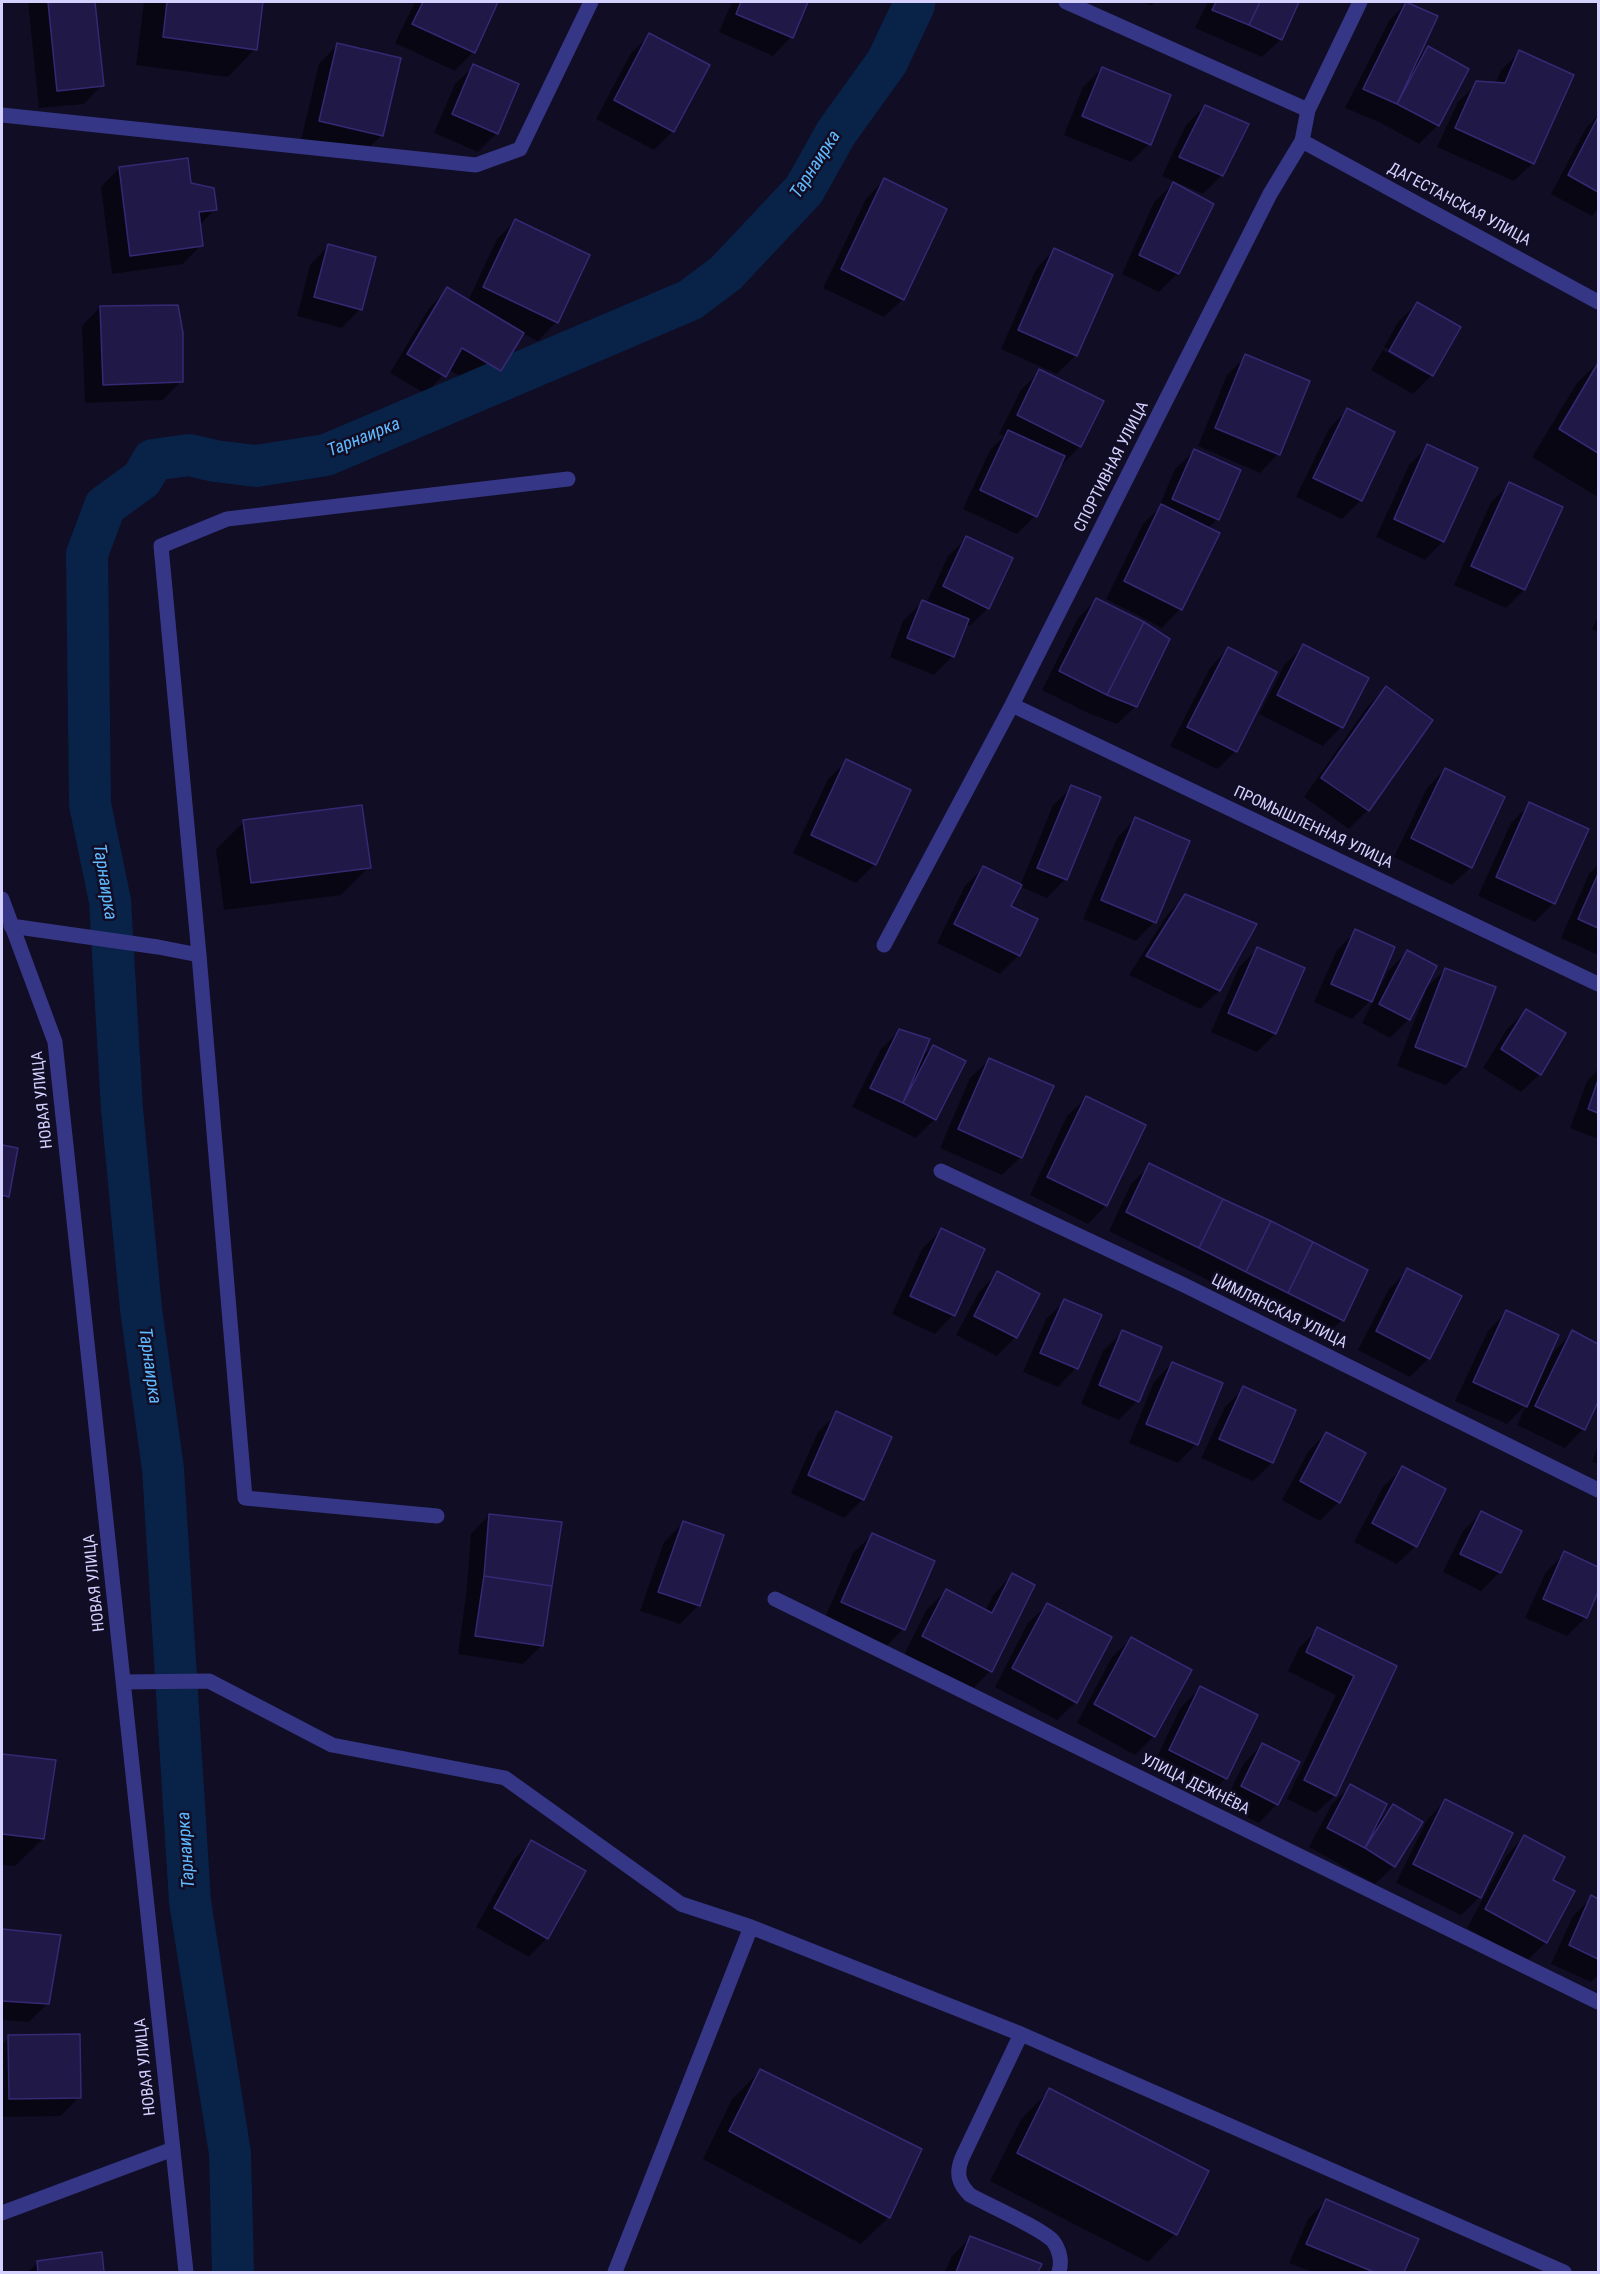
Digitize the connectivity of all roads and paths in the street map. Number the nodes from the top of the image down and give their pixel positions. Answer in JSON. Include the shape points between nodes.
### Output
{"nodes":[{"id":1,"x":591,"y":2,"type":"edge"},
{"id":2,"x":1066,"y":2,"type":"edge"},
{"id":3,"x":1360,"y":2,"type":"edge"},
{"id":4,"x":1308,"y":110,"type":"junction"},
{"id":5,"x":2,"y":115,"type":"edge"},
{"id":6,"x":1302,"y":141,"type":"junction"},
{"id":7,"x":1599,"y":302,"type":"edge"},
{"id":8,"x":568,"y":479,"type":"dead end"},
{"id":9,"x":1012,"y":705,"type":"junction"},
{"id":10,"x":2,"y":899,"type":"edge"},
{"id":11,"x":11,"y":926,"type":"junction"},
{"id":12,"x":884,"y":945,"type":"dead end"},
{"id":13,"x":199,"y":955,"type":"junction"},
{"id":14,"x":1599,"y":984,"type":"edge"},
{"id":15,"x":941,"y":1171,"type":"dead end"},
{"id":16,"x":1599,"y":1490,"type":"edge"},
{"id":17,"x":437,"y":1516,"type":"dead end"},
{"id":18,"x":775,"y":1599,"type":"dead end"},
{"id":19,"x":123,"y":1682,"type":"junction"},
{"id":20,"x":751,"y":1927,"type":"junction"},
{"id":21,"x":1599,"y":2002,"type":"edge"},
{"id":22,"x":1021,"y":2034,"type":"junction"},
{"id":23,"x":173,"y":2149,"type":"junction"},
{"id":24,"x":2,"y":2213,"type":"edge"},
{"id":25,"x":186,"y":2272,"type":"edge"},
{"id":26,"x":615,"y":2272,"type":"edge"},
{"id":27,"x":1059,"y":2272,"type":"edge"},
{"id":28,"x":1564,"y":2272,"type":"edge"}],
"edges":[{"from":1,"to":5,"type":"street","via":[[520,149],[476,165]]},
{"from":2,"to":4,"type":"street"},
{"from":3,"to":4,"type":"street","name":"СПОРТИВНАЯ УЛИЦА"},
{"from":4,"to":6,"type":"street","name":"СПОРТИВНАЯ УЛИЦА"},
{"from":6,"to":7,"type":"street","name":"ДАГЕСТАНСКАЯ УЛИЦА"},
{"from":6,"to":9,"type":"street","name":"СПОРТИВНАЯ УЛИЦА","via":[[1270,194]]},
{"from":8,"to":13,"type":"street","via":[[227,519],[161,546]]},
{"from":9,"to":12,"type":"street","name":"СПОРТИВНАЯ УЛИЦА"},
{"from":9,"to":14,"type":"street","name":"ПРОМЫШЛЕННАЯ УЛИЦА"},
{"from":10,"to":11,"type":"street","name":"НОВАЯ УЛИЦА"},
{"from":11,"to":13,"type":"street"},
{"from":11,"to":19,"type":"street","name":"НОВАЯ УЛИЦА","via":[[55,1042]]},
{"from":13,"to":17,"type":"street","via":[[245,1498]]},
{"from":15,"to":16,"type":"street","name":"ЦИМЛЯНСКАЯ УЛИЦА","via":[[1185,1285]]},
{"from":18,"to":21,"type":"street","name":"УЛИЦА ДЕЖНЁВА"},
{"from":19,"to":20,"type":"street","via":[[209,1680],[332,1745],[504,1778],[681,1904]]},
{"from":19,"to":23,"type":"street","name":"НОВАЯ УЛИЦА"},
{"from":20,"to":22,"type":"street"},
{"from":20,"to":26,"type":"street"},
{"from":22,"to":27,"type":"street","via":[[962,2158],[958,2178],[970,2195],[1053,2241],[1059,2253]]},
{"from":22,"to":28,"type":"street"},
{"from":23,"to":24,"type":"street"},
{"from":23,"to":25,"type":"street","name":"НОВАЯ УЛИЦА"}]}
